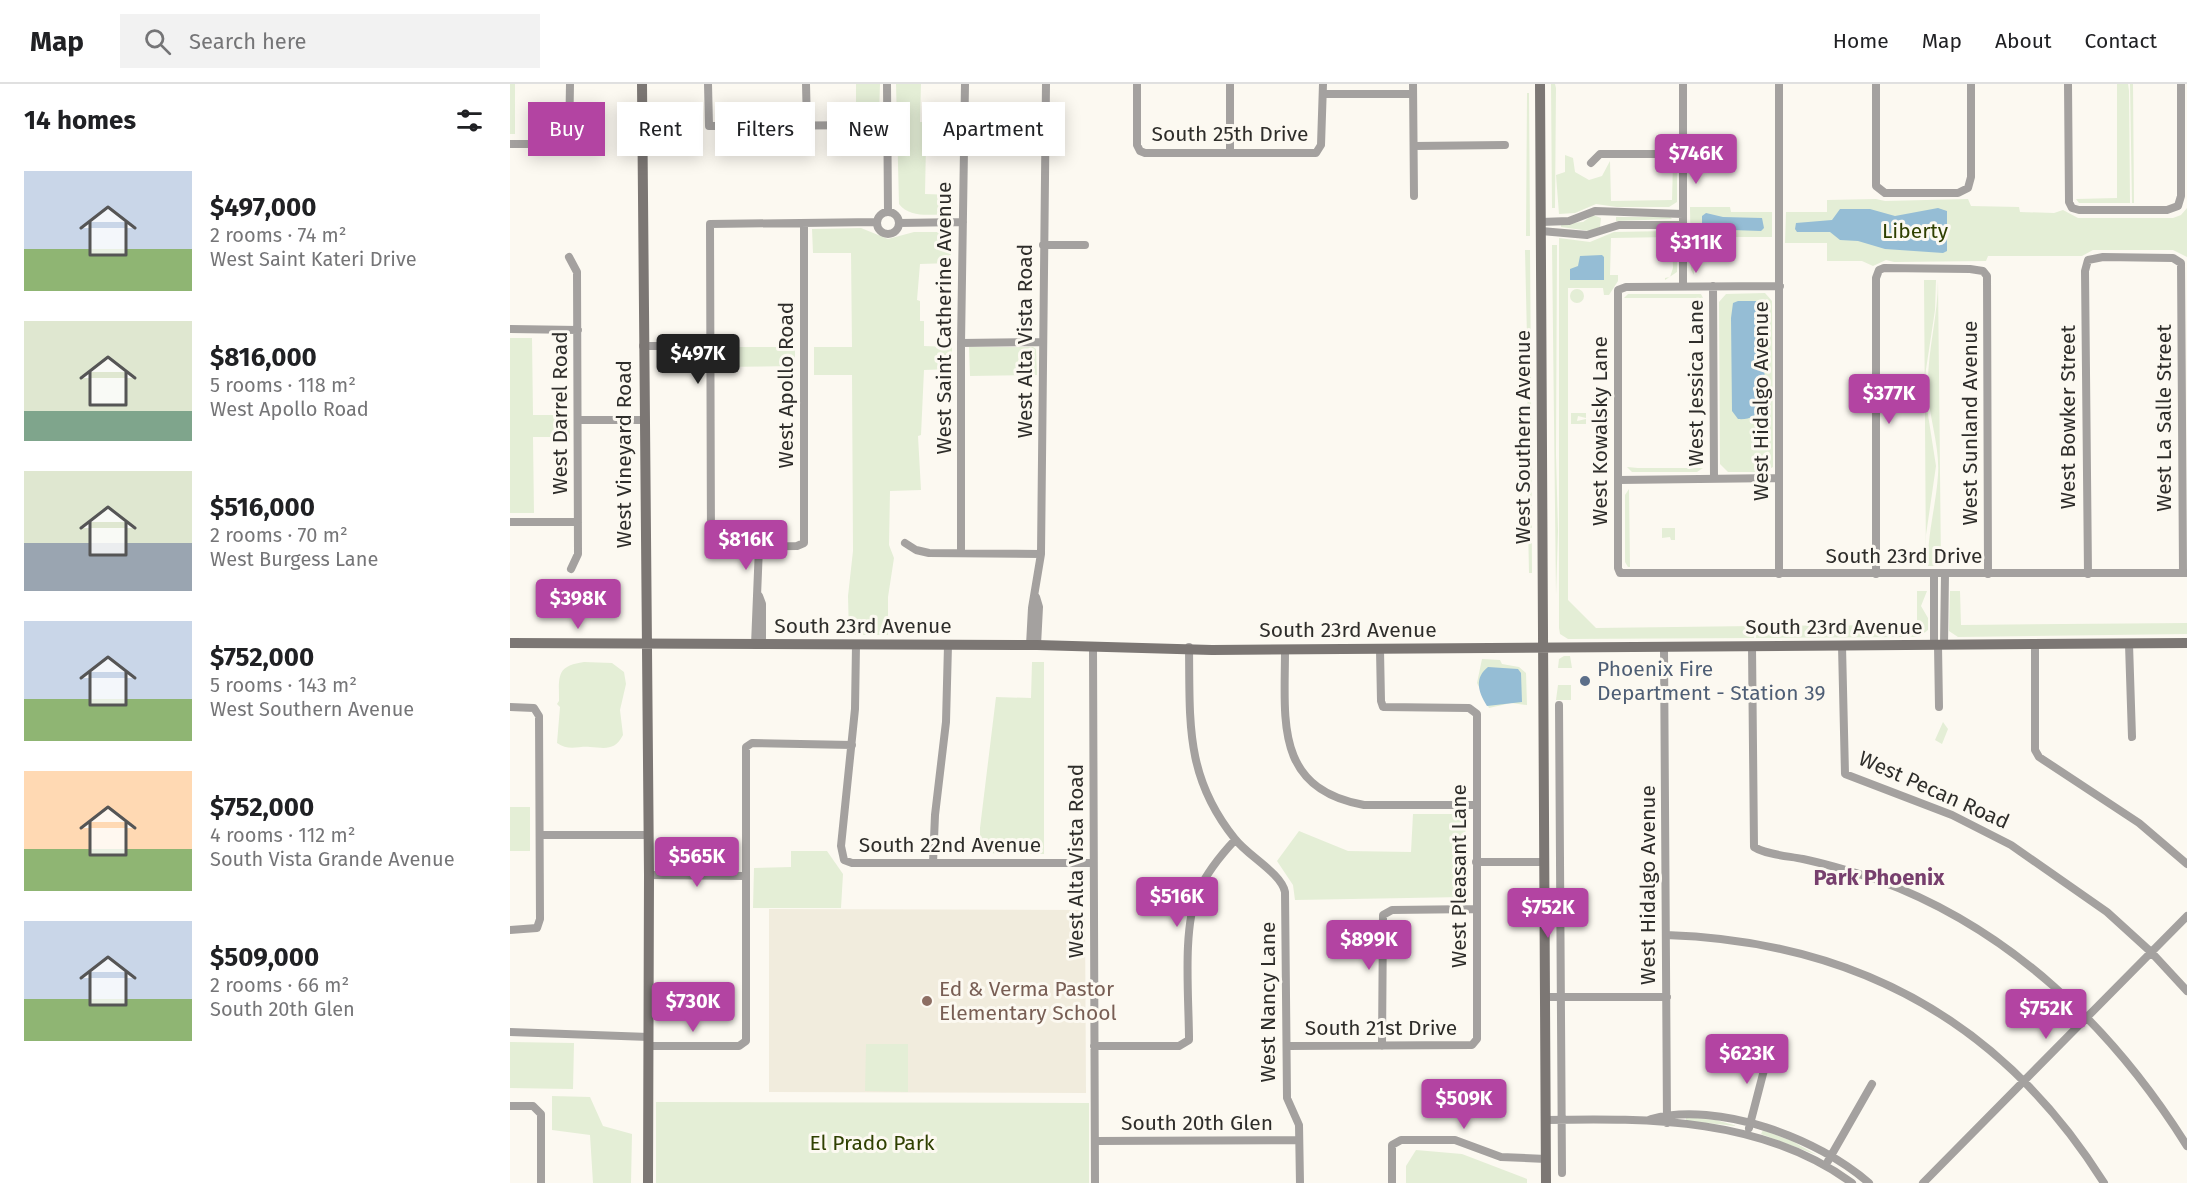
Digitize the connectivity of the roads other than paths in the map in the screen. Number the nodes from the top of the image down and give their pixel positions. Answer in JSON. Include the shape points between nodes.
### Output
{"nodes":[{"id":1,"x":570,"y":84,"type":"edge"},
{"id":2,"x":642,"y":84,"type":"edge"},
{"id":3,"x":708,"y":84,"type":"edge"},
{"id":4,"x":807,"y":84,"type":"edge"},
{"id":5,"x":887,"y":84,"type":"edge"},
{"id":6,"x":965,"y":84,"type":"edge"},
{"id":7,"x":1046,"y":84,"type":"edge"},
{"id":8,"x":1137,"y":84,"type":"edge"},
{"id":9,"x":1230,"y":84,"type":"edge"},
{"id":10,"x":1323,"y":84,"type":"edge"},
{"id":11,"x":1413,"y":84,"type":"edge"},
{"id":12,"x":1540,"y":84,"type":"edge"},
{"id":13,"x":1683,"y":84,"type":"edge"},
{"id":14,"x":1779,"y":84,"type":"edge"},
{"id":15,"x":1876,"y":84,"type":"edge"},
{"id":16,"x":1971,"y":84,"type":"edge"},
{"id":17,"x":2068,"y":84,"type":"edge"},
{"id":18,"x":2181,"y":84,"type":"edge"},
{"id":19,"x":1323,"y":94,"type":"junction"},
{"id":20,"x":1413,"y":94,"type":"junction"},
{"id":21,"x":807,"y":102,"type":"edge"},
{"id":22,"x":887,"y":102,"type":"edge"},
{"id":23,"x":715,"y":126,"type":"edge"},
{"id":24,"x":510,"y":144,"type":"edge"},
{"id":25,"x":1505,"y":145,"type":"dead end"},
{"id":26,"x":1414,"y":146,"type":"junction"},
{"id":27,"x":1230,"y":153,"type":"junction"},
{"id":28,"x":1683,"y":154,"type":"junction"},
{"id":29,"x":2184,"y":154,"type":"edge"},
{"id":30,"x":887,"y":156,"type":"edge"},
{"id":31,"x":1591,"y":163,"type":"dead end"},
{"id":32,"x":1414,"y":196,"type":"dead end"},
{"id":33,"x":888,"y":212,"type":"junction"},
{"id":34,"x":1683,"y":214,"type":"junction"},
{"id":35,"x":877,"y":222,"type":"junction"},
{"id":36,"x":963,"y":222,"type":"junction"},
{"id":37,"x":804,"y":223,"type":"junction"},
{"id":38,"x":899,"y":223,"type":"junction"},
{"id":39,"x":1683,"y":225,"type":"junction"},
{"id":40,"x":1541,"y":226,"type":"junction"},
{"id":41,"x":1043,"y":245,"type":"junction"},
{"id":42,"x":1085,"y":245,"type":"dead end"},
{"id":43,"x":569,"y":256,"type":"dead end"},
{"id":44,"x":2181,"y":263,"type":"joint"},
{"id":45,"x":1683,"y":286,"type":"junction"},
{"id":46,"x":1713,"y":286,"type":"junction"},
{"id":47,"x":1780,"y":286,"type":"junction"},
{"id":48,"x":2184,"y":305,"type":"edge"},
{"id":49,"x":510,"y":330,"type":"edge"},
{"id":50,"x":578,"y":330,"type":"junction"},
{"id":51,"x":1042,"y":342,"type":"junction"},
{"id":52,"x":961,"y":343,"type":"junction"},
{"id":53,"x":643,"y":346,"type":"junction"},
{"id":54,"x":710,"y":346,"type":"junction"},
{"id":55,"x":578,"y":420,"type":"junction"},
{"id":56,"x":644,"y":420,"type":"junction"},
{"id":57,"x":1779,"y":478,"type":"junction"},
{"id":58,"x":1714,"y":479,"type":"junction"},
{"id":59,"x":1619,"y":480,"type":"junction"},
{"id":60,"x":510,"y":522,"type":"edge"},
{"id":61,"x":578,"y":522,"type":"junction"},
{"id":62,"x":905,"y":543,"type":"dead end"},
{"id":63,"x":759,"y":547,"type":"junction"},
{"id":64,"x":961,"y":553,"type":"junction"},
{"id":65,"x":1041,"y":554,"type":"junction"},
{"id":66,"x":571,"y":569,"type":"dead end"},
{"id":67,"x":1620,"y":573,"type":"joint"},
{"id":68,"x":2185,"y":573,"type":"edge"},
{"id":69,"x":1779,"y":574,"type":"junction"},
{"id":70,"x":1876,"y":574,"type":"junction"},
{"id":71,"x":1934,"y":574,"type":"junction"},
{"id":72,"x":1945,"y":574,"type":"junction"},
{"id":73,"x":1988,"y":574,"type":"junction"},
{"id":74,"x":2088,"y":574,"type":"junction"},
{"id":75,"x":2187,"y":643,"type":"edge"},
{"id":76,"x":510,"y":644,"type":"edge"},
{"id":77,"x":2129,"y":644,"type":"junction"},
{"id":78,"x":645,"y":645,"type":"junction"},
{"id":79,"x":758,"y":645,"type":"junction"},
{"id":80,"x":856,"y":645,"type":"junction"},
{"id":81,"x":948,"y":645,"type":"junction"},
{"id":82,"x":1034,"y":645,"type":"junction"},
{"id":83,"x":1939,"y":645,"type":"junction"},
{"id":84,"x":2036,"y":645,"type":"junction"},
{"id":85,"x":1842,"y":646,"type":"junction"},
{"id":86,"x":1093,"y":647,"type":"junction"},
{"id":87,"x":1189,"y":647,"type":"junction"},
{"id":88,"x":1664,"y":647,"type":"junction"},
{"id":89,"x":1752,"y":647,"type":"junction"},
{"id":90,"x":1544,"y":648,"type":"junction"},
{"id":91,"x":1286,"y":650,"type":"junction"},
{"id":92,"x":1380,"y":650,"type":"junction"},
{"id":93,"x":1559,"y":705,"type":"dead end"},
{"id":94,"x":510,"y":707,"type":"edge"},
{"id":95,"x":1939,"y":707,"type":"dead end"},
{"id":96,"x":2132,"y":737,"type":"dead end"},
{"id":97,"x":852,"y":746,"type":"junction"},
{"id":98,"x":1544,"y":789,"type":"junction"},
{"id":99,"x":1560,"y":789,"type":"junction"},
{"id":100,"x":1476,"y":805,"type":"junction"},
{"id":101,"x":648,"y":834,"type":"junction"},
{"id":102,"x":540,"y":835,"type":"junction"},
{"id":103,"x":1235,"y":840,"type":"junction"},
{"id":104,"x":1476,"y":862,"type":"junction"},
{"id":105,"x":1544,"y":862,"type":"junction"},
{"id":106,"x":933,"y":863,"type":"junction"},
{"id":107,"x":1093,"y":863,"type":"junction"},
{"id":108,"x":2187,"y":864,"type":"edge"},
{"id":109,"x":649,"y":875,"type":"junction"},
{"id":110,"x":745,"y":876,"type":"junction"},
{"id":111,"x":1477,"y":909,"type":"junction"},
{"id":112,"x":2187,"y":916,"type":"edge"},
{"id":113,"x":510,"y":930,"type":"edge"},
{"id":114,"x":1666,"y":935,"type":"junction"},
{"id":115,"x":2151,"y":952,"type":"junction"},
{"id":116,"x":2187,"y":991,"type":"edge"},
{"id":117,"x":1666,"y":997,"type":"junction"},
{"id":118,"x":1544,"y":998,"type":"junction"},
{"id":119,"x":1561,"y":998,"type":"junction"},
{"id":120,"x":2087,"y":1016,"type":"junction"},
{"id":121,"x":510,"y":1032,"type":"edge"},
{"id":122,"x":649,"y":1041,"type":"junction"},
{"id":123,"x":1476,"y":1043,"type":"joint"},
{"id":124,"x":1771,"y":1043,"type":"dead end"},
{"id":125,"x":1094,"y":1046,"type":"junction"},
{"id":126,"x":1287,"y":1046,"type":"junction"},
{"id":127,"x":1382,"y":1046,"type":"junction"},
{"id":128,"x":2024,"y":1081,"type":"junction"},
{"id":129,"x":1872,"y":1084,"type":"dead end"},
{"id":130,"x":510,"y":1106,"type":"edge"},
{"id":131,"x":1562,"y":1119,"type":"junction"},
{"id":132,"x":1667,"y":1119,"type":"junction"},
{"id":133,"x":1545,"y":1120,"type":"junction"},
{"id":134,"x":1750,"y":1124,"type":"junction"},
{"id":135,"x":1748,"y":1134,"type":"junction"},
{"id":136,"x":1299,"y":1140,"type":"junction"},
{"id":137,"x":1095,"y":1141,"type":"junction"},
{"id":138,"x":2187,"y":1146,"type":"edge"},
{"id":139,"x":1831,"y":1157,"type":"junction"},
{"id":140,"x":1546,"y":1159,"type":"junction"},
{"id":141,"x":1826,"y":1166,"type":"junction"},
{"id":142,"x":1562,"y":1173,"type":"dead end"},
{"id":143,"x":541,"y":1183,"type":"edge"},
{"id":144,"x":648,"y":1183,"type":"edge"},
{"id":145,"x":1095,"y":1183,"type":"edge"},
{"id":146,"x":1300,"y":1183,"type":"edge"},
{"id":147,"x":1392,"y":1183,"type":"edge"},
{"id":148,"x":1546,"y":1183,"type":"edge"},
{"id":149,"x":1852,"y":1183,"type":"edge"},
{"id":150,"x":1869,"y":1183,"type":"edge"},
{"id":151,"x":1923,"y":1183,"type":"edge"},
{"id":152,"x":2104,"y":1183,"type":"edge"}],
"edges":[{"from":1,"to":24,"type":"street","via":[[569,142]]},
{"from":2,"to":53,"type":"street","name":"West Vineyard Road"},
{"from":3,"to":23,"type":"street","via":[[709,126]]},
{"from":4,"to":21,"type":"street"},
{"from":5,"to":22,"type":"street"},
{"from":6,"to":36,"type":"street","name":"West Saint Catherine Avenue"},
{"from":7,"to":41,"type":"street","name":"West Alta Vista Road"},
{"from":8,"to":27,"type":"street","name":"South 25th Drive","via":[[1140,151]]},
{"from":9,"to":27,"type":"street"},
{"from":10,"to":19,"type":"street"},
{"from":11,"to":20,"type":"street"},
{"from":12,"to":40,"type":"street","name":"West Southern Avenue"},
{"from":13,"to":28,"type":"street"},
{"from":14,"to":47,"type":"street","name":"West Hidalgo Avenue"},
{"from":15,"to":16,"type":"street","via":[[1876,186],[1885,193],[1958,193],[1968,188],[1971,177]]},
{"from":17,"to":29,"type":"street","via":[[2070,206],[2076,210],[2167,210],[2178,206]]},
{"from":18,"to":29,"type":"street"},
{"from":19,"to":20,"type":"street"},
{"from":19,"to":27,"type":"street","name":"South 25th Drive","via":[[1320,151]]},
{"from":20,"to":26,"type":"street"},
{"from":25,"to":26,"type":"street"},
{"from":26,"to":32,"type":"street"},
{"from":28,"to":31,"type":"street","via":[[1600,154]]},
{"from":28,"to":34,"type":"street"},
{"from":30,"to":33,"type":"street"},
{"from":33,"to":35,"type":"street"},
{"from":33,"to":38,"type":"street","via":[[896,215]]},
{"from":34,"to":39,"type":"street"},
{"from":34,"to":40,"type":"street","via":[[1595,211]]},
{"from":35,"to":37,"type":"street"},
{"from":35,"to":38,"type":"street","via":[[880,231],[888,234],[896,231]]},
{"from":36,"to":38,"type":"street"},
{"from":36,"to":52,"type":"street","name":"West Saint Catherine Avenue"},
{"from":37,"to":54,"type":"street","via":[[710,224]]},
{"from":37,"to":63,"type":"street","name":"West Apollo Road","via":[[802,545]]},
{"from":39,"to":40,"type":"street","via":[[1619,225],[1591,235]]},
{"from":39,"to":45,"type":"street"},
{"from":40,"to":90,"type":"street","name":"West Southern Avenue"},
{"from":41,"to":42,"type":"street"},
{"from":41,"to":51,"type":"street","name":"West Alta Vista Road"},
{"from":43,"to":50,"type":"street","name":"West Darrel Road","via":[[577,272]]},
{"from":44,"to":48,"type":"street","name":"West La Salle Street"},
{"from":44,"to":74,"type":"street","name":"West Bowker Street","via":[[2173,258],[2088,260]]},
{"from":45,"to":46,"type":"street"},
{"from":45,"to":59,"type":"street","name":"West Kowalsky Lane","via":[[1619,288]]},
{"from":46,"to":47,"type":"street"},
{"from":46,"to":58,"type":"street","name":"West Jessica Lane"},
{"from":47,"to":57,"type":"street","name":"West Hidalgo Avenue"},
{"from":48,"to":68,"type":"street","name":"West La Salle Street"},
{"from":49,"to":50,"type":"street"},
{"from":50,"to":55,"type":"street","name":"West Darrel Road"},
{"from":51,"to":52,"type":"street"},
{"from":51,"to":65,"type":"street","name":"West Alta Vista Road"},
{"from":52,"to":64,"type":"street","name":"West Saint Catherine Avenue"},
{"from":53,"to":54,"type":"street"},
{"from":53,"to":56,"type":"street","name":"West Vineyard Road"},
{"from":54,"to":63,"type":"street","via":[[711,547]]},
{"from":55,"to":56,"type":"street"},
{"from":55,"to":61,"type":"street","name":"West Darrel Road"},
{"from":56,"to":78,"type":"street","name":"West Vineyard Road"},
{"from":57,"to":58,"type":"street"},
{"from":57,"to":69,"type":"street","name":"West Hidalgo Avenue"},
{"from":58,"to":59,"type":"street"},
{"from":59,"to":67,"type":"street","name":"West Kowalsky Lane"},
{"from":60,"to":61,"type":"street"},
{"from":61,"to":66,"type":"street","name":"West Darrel Road","via":[[578,554]]},
{"from":62,"to":64,"type":"street","via":[[924,552]]},
{"from":63,"to":79,"type":"street","via":[[762,604]]},
{"from":64,"to":65,"type":"street"},
{"from":65,"to":82,"type":"street","name":"West Alta Vista Road"},
{"from":67,"to":69,"type":"street","name":"South 23rd Drive"},
{"from":68,"to":74,"type":"street","name":"South 23rd Drive"},
{"from":69,"to":70,"type":"street","name":"South 23rd Drive"},
{"from":70,"to":71,"type":"street","name":"South 23rd Drive"},
{"from":70,"to":73,"type":"street","name":"West Sunland Avenue","via":[[1879,270],[1970,269],[1985,272],[1988,281]]},
{"from":71,"to":72,"type":"street","name":"South 23rd Drive"},
{"from":71,"to":83,"type":"street"},
{"from":72,"to":73,"type":"street","name":"South 23rd Drive"},
{"from":72,"to":83,"type":"street"},
{"from":73,"to":74,"type":"street","name":"South 23rd Drive"},
{"from":75,"to":77,"type":"street","name":"South 23rd Avenue"},
{"from":76,"to":78,"type":"street","name":"South 23rd Avenue"},
{"from":77,"to":84,"type":"street","name":"South 23rd Avenue"},
{"from":77,"to":96,"type":"street"},
{"from":78,"to":79,"type":"street","name":"South 23rd Avenue"},
{"from":78,"to":101,"type":"street","name":"West Vineyard Road"},
{"from":79,"to":80,"type":"street","name":"South 23rd Avenue"},
{"from":80,"to":81,"type":"street","name":"South 23rd Avenue"},
{"from":80,"to":97,"type":"street"},
{"from":81,"to":82,"type":"street","name":"South 23rd Avenue"},
{"from":81,"to":106,"type":"street","via":[[946,722]]},
{"from":82,"to":86,"type":"street","name":"South 23rd Avenue"},
{"from":83,"to":84,"type":"street","name":"South 23rd Avenue"},
{"from":83,"to":85,"type":"street","name":"South 23rd Avenue"},
{"from":83,"to":95,"type":"street"},
{"from":84,"to":108,"type":"street","via":[[2037,754],[2139,823]]},
{"from":85,"to":89,"type":"street","name":"South 23rd Avenue"},
{"from":85,"to":115,"type":"street","name":"West Pecan Road","via":[[1845,774],[1952,815],[2012,845],[2108,912]]},
{"from":86,"to":87,"type":"street","name":"South 23rd Avenue"},
{"from":86,"to":107,"type":"street","name":"West Alta Vista Road"},
{"from":87,"to":91,"type":"street","name":"South 23rd Avenue"},
{"from":87,"to":103,"type":"street","name":"West Nancy Lane","via":[[1193,756],[1215,811]]},
{"from":88,"to":89,"type":"street","name":"South 23rd Avenue"},
{"from":88,"to":90,"type":"street","name":"South 23rd Avenue"},
{"from":88,"to":114,"type":"street","name":"West Hidalgo Avenue"},
{"from":89,"to":120,"type":"street","via":[[1755,847],[1878,880],[1925,901],[2029,965]]},
{"from":90,"to":92,"type":"street","name":"South 23rd Avenue"},
{"from":90,"to":98,"type":"street","name":"West Southern Avenue"},
{"from":91,"to":92,"type":"street","name":"South 23rd Avenue"},
{"from":91,"to":100,"type":"street","via":[[1287,742],[1299,767],[1320,788],[1364,805]]},
{"from":92,"to":100,"type":"street","name":"West Pleasant Lane","via":[[1382,705],[1474,710]]},
{"from":93,"to":99,"type":"street"},
{"from":94,"to":102,"type":"street","via":[[537,710],[539,716]]},
{"from":97,"to":106,"type":"street","name":"South 22nd Avenue","via":[[844,806],[843,860]]},
{"from":97,"to":110,"type":"street","via":[[804,742],[747,745]]},
{"from":98,"to":99,"type":"street"},
{"from":98,"to":105,"type":"street","name":"West Southern Avenue"},
{"from":99,"to":119,"type":"street"},
{"from":100,"to":104,"type":"street","name":"West Pleasant Lane"},
{"from":101,"to":102,"type":"street"},
{"from":101,"to":109,"type":"street","name":"West Vineyard Road"},
{"from":102,"to":113,"type":"street","via":[[540,919],[537,928]]},
{"from":103,"to":125,"type":"street","via":[[1212,865],[1192,907],[1189,1040],[1179,1046]]},
{"from":103,"to":126,"type":"street","name":"West Nancy Lane","via":[[1280,879],[1285,888]]},
{"from":104,"to":105,"type":"street"},
{"from":104,"to":111,"type":"street","name":"West Pleasant Lane"},
{"from":105,"to":118,"type":"street","name":"West Southern Avenue"},
{"from":106,"to":107,"type":"street","name":"South 22nd Avenue"},
{"from":107,"to":125,"type":"street","name":"West Alta Vista Road"},
{"from":109,"to":110,"type":"street"},
{"from":109,"to":122,"type":"street","name":"West Vineyard Road"},
{"from":110,"to":122,"type":"street","via":[[744,1043],[739,1046]]},
{"from":111,"to":123,"type":"street","name":"West Pleasant Lane"},
{"from":111,"to":127,"type":"street","via":[[1388,911],[1382,917]]},
{"from":112,"to":115,"type":"street"},
{"from":114,"to":117,"type":"street","name":"West Hidalgo Avenue"},
{"from":114,"to":128,"type":"street","via":[[1740,940],[1822,958],[1857,971],[1931,1007],[1999,1057]]},
{"from":115,"to":116,"type":"street","name":"West Pecan Road"},
{"from":115,"to":120,"type":"street"},
{"from":117,"to":119,"type":"street"},
{"from":117,"to":132,"type":"street","name":"West Hidalgo Avenue"},
{"from":118,"to":119,"type":"street"},
{"from":118,"to":133,"type":"street","name":"West Southern Avenue"},
{"from":119,"to":131,"type":"street"},
{"from":120,"to":128,"type":"street"},
{"from":120,"to":138,"type":"street","via":[[2152,1091]]},
{"from":121,"to":122,"type":"street"},
{"from":122,"to":144,"type":"street","name":"West Vineyard Road"},
{"from":123,"to":127,"type":"street","name":"South 21st Drive"},
{"from":124,"to":134,"type":"street"},
{"from":125,"to":137,"type":"street","name":"West Alta Vista Road"},
{"from":126,"to":127,"type":"street","name":"South 21st Drive"},
{"from":126,"to":136,"type":"street","name":"West Nancy Lane","via":[[1287,1098],[1299,1125]]},
{"from":128,"to":151,"type":"street"},
{"from":128,"to":152,"type":"street","via":[[2073,1136]]},
{"from":129,"to":139,"type":"street"},
{"from":130,"to":143,"type":"street","via":[[533,1106],[541,1114]]},
{"from":131,"to":132,"type":"street"},
{"from":131,"to":133,"type":"street"},
{"from":131,"to":142,"type":"street"},
{"from":132,"to":134,"type":"street","via":[[1710,1116]]},
{"from":132,"to":135,"type":"street"},
{"from":133,"to":140,"type":"street","name":"West Southern Avenue"},
{"from":134,"to":135,"type":"street"},
{"from":134,"to":139,"type":"street","via":[[1792,1137]]},
{"from":135,"to":141,"type":"street"},
{"from":136,"to":137,"type":"street","name":"South 20th Glen"},
{"from":136,"to":146,"type":"street","name":"West Nancy Lane"},
{"from":137,"to":145,"type":"street","name":"West Alta Vista Road"},
{"from":139,"to":141,"type":"street"},
{"from":139,"to":150,"type":"street"},
{"from":140,"to":147,"type":"street","via":[[1501,1157],[1455,1140],[1401,1140],[1392,1145]]},
{"from":140,"to":148,"type":"street","name":"West Southern Avenue"},
{"from":141,"to":149,"type":"street"}]}
